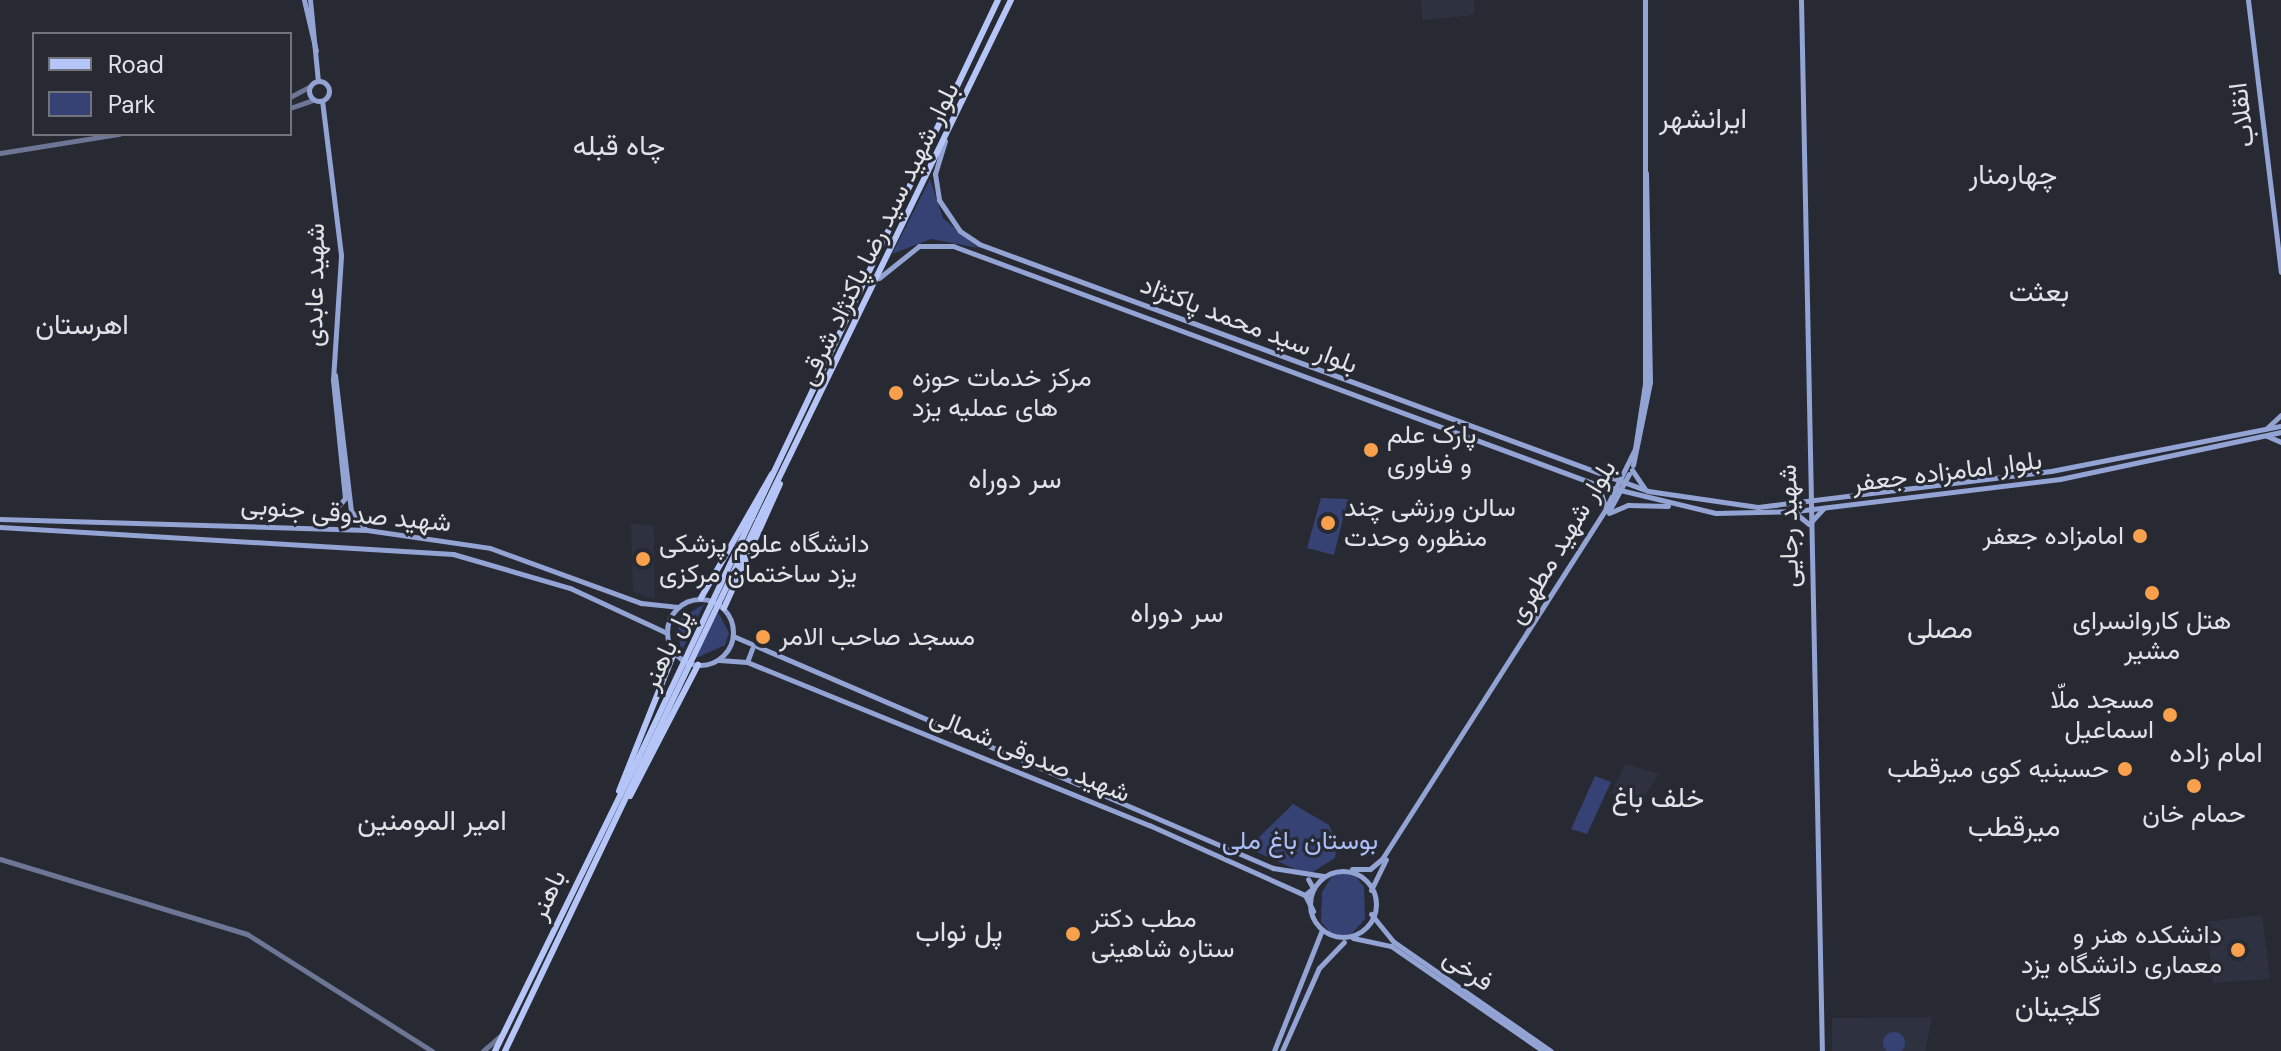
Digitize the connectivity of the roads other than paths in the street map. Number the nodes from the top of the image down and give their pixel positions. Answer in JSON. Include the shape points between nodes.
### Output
{"nodes":[{"id":1,"x":304,"y":0,"type":"edge"},
{"id":2,"x":310,"y":0,"type":"edge"},
{"id":3,"x":998,"y":0,"type":"edge"},
{"id":4,"x":1011,"y":0,"type":"edge"},
{"id":5,"x":1645,"y":0,"type":"edge"},
{"id":6,"x":1801,"y":0,"type":"edge"},
{"id":7,"x":2248,"y":0,"type":"edge"},
{"id":8,"x":318,"y":56,"type":"junction"},
{"id":9,"x":318,"y":81,"type":"junction"},
{"id":10,"x":309,"y":87,"type":"junction"},
{"id":11,"x":293,"y":95,"type":"edge"},
{"id":12,"x":313,"y":100,"type":"junction"},
{"id":13,"x":322,"y":101,"type":"junction"},
{"id":14,"x":302,"y":104,"type":"junction"},
{"id":15,"x":292,"y":107,"type":"edge"},
{"id":16,"x":106,"y":136,"type":"edge"},
{"id":17,"x":945,"y":141,"type":"junction"},
{"id":18,"x":0,"y":153,"type":"edge"},
{"id":19,"x":1005,"y":255,"type":"junction"},
{"id":20,"x":1002,"y":264,"type":"junction"},
{"id":21,"x":2281,"y":272,"type":"edge"},
{"id":22,"x":879,"y":278,"type":"junction"},
{"id":23,"x":335,"y":375,"type":"junction"},
{"id":24,"x":2281,"y":415,"type":"edge"},
{"id":25,"x":2281,"y":426,"type":"edge"},
{"id":26,"x":2272,"y":431,"type":"edge"},
{"id":27,"x":1509,"y":442,"type":"junction"},
{"id":28,"x":2281,"y":442,"type":"edge"},
{"id":29,"x":1506,"y":452,"type":"junction"},
{"id":30,"x":1629,"y":470,"type":"junction"},
{"id":31,"x":774,"y":472,"type":"junction"},
{"id":32,"x":783,"y":472,"type":"junction"},
{"id":33,"x":1609,"y":479,"type":"junction"},
{"id":34,"x":774,"y":482,"type":"junction"},
{"id":35,"x":2001,"y":482,"type":"junction"},
{"id":36,"x":1595,"y":484,"type":"junction"},
{"id":37,"x":1623,"y":484,"type":"junction"},
{"id":38,"x":1808,"y":488,"type":"junction"},
{"id":39,"x":1648,"y":491,"type":"junction"},
{"id":40,"x":1619,"y":492,"type":"junction"},
{"id":41,"x":1829,"y":498,"type":"junction"},
{"id":42,"x":1820,"y":499,"type":"junction"},
{"id":43,"x":1808,"y":501,"type":"junction"},
{"id":44,"x":1798,"y":502,"type":"junction"},
{"id":45,"x":1671,"y":505,"type":"junction"},
{"id":46,"x":1828,"y":507,"type":"junction"},
{"id":47,"x":1808,"y":510,"type":"junction"},
{"id":48,"x":1792,"y":512,"type":"junction"},
{"id":49,"x":1605,"y":514,"type":"junction"},
{"id":50,"x":0,"y":519,"type":"edge"},
{"id":51,"x":105,"y":522,"type":"junction"},
{"id":52,"x":1809,"y":524,"type":"junction"},
{"id":53,"x":0,"y":527,"type":"edge"},
{"id":54,"x":320,"y":527,"type":"junction"},
{"id":55,"x":367,"y":530,"type":"junction"},
{"id":56,"x":105,"y":531,"type":"junction"},
{"id":57,"x":716,"y":575,"type":"junction"},
{"id":58,"x":735,"y":585,"type":"junction"},
{"id":59,"x":701,"y":598,"type":"junction"},
{"id":60,"x":641,"y":603,"type":"junction"},
{"id":61,"x":678,"y":607,"type":"junction"},
{"id":62,"x":724,"y":608,"type":"junction"},
{"id":63,"x":636,"y":616,"type":"junction"},
{"id":64,"x":667,"y":633,"type":"junction"},
{"id":65,"x":733,"y":636,"type":"junction"},
{"id":66,"x":752,"y":649,"type":"junction"},
{"id":67,"x":674,"y":653,"type":"junction"},
{"id":68,"x":719,"y":660,"type":"junction"},
{"id":69,"x":747,"y":662,"type":"junction"},
{"id":70,"x":698,"y":665,"type":"junction"},
{"id":71,"x":669,"y":671,"type":"junction"},
{"id":72,"x":689,"y":681,"type":"junction"},
{"id":73,"x":641,"y":758,"type":"joint"},
{"id":74,"x":620,"y":805,"type":"junction"},
{"id":75,"x":0,"y":859,"type":"edge"},
{"id":76,"x":1352,"y":869,"type":"junction"},
{"id":77,"x":1323,"y":876,"type":"junction"},
{"id":78,"x":1308,"y":879,"type":"junction"},
{"id":79,"x":1371,"y":890,"type":"junction"},
{"id":80,"x":1305,"y":895,"type":"junction"},
{"id":81,"x":1313,"y":911,"type":"junction"},
{"id":82,"x":1371,"y":914,"type":"junction"},
{"id":83,"x":1322,"y":930,"type":"junction"},
{"id":84,"x":1352,"y":939,"type":"junction"},
{"id":85,"x":1319,"y":946,"type":"junction"},
{"id":86,"x":1332,"y":952,"type":"junction"},
{"id":87,"x":504,"y":1033,"type":"junction"},
{"id":88,"x":432,"y":1051,"type":"edge"},
{"id":89,"x":483,"y":1051,"type":"edge"},
{"id":90,"x":495,"y":1051,"type":"edge"},
{"id":91,"x":505,"y":1051,"type":"edge"},
{"id":92,"x":1274,"y":1051,"type":"edge"},
{"id":93,"x":1282,"y":1051,"type":"edge"},
{"id":94,"x":1543,"y":1051,"type":"edge"},
{"id":95,"x":1551,"y":1051,"type":"edge"},
{"id":96,"x":1822,"y":1051,"type":"edge"}],
"edges":[{"from":1,"to":8,"type":"main road"},
{"from":2,"to":8,"type":"main road"},
{"from":3,"to":31,"type":"main road","name":"بلوار شهید سید رضا پاکنژاد شرقی"},
{"from":4,"to":17,"type":"main road","name":"بلوار شهید سید رضا پاکنژاد شرقی"},
{"from":5,"to":30,"type":"main road","name":"بلوار شهید مطهری","via":[[1644,403]]},
{"from":6,"to":38,"type":"main road","name":"شهید رجایی"},
{"from":7,"to":21,"type":"main road","name":"انقلاب"},
{"from":8,"to":9,"type":"main road"},
{"from":9,"to":10,"type":"main road"},
{"from":9,"to":13,"type":"main road","name":"شهید عابدی","via":[[329,91]]},
{"from":10,"to":11,"type":"street"},
{"from":10,"to":12,"type":"main road"},
{"from":11,"to":14,"type":"street"},
{"from":12,"to":13,"type":"main road"},
{"from":12,"to":14,"type":"street"},
{"from":13,"to":23,"type":"main road","name":"شهید عابدی","via":[[341,255]]},
{"from":14,"to":15,"type":"street"},
{"from":16,"to":18,"type":"street"},
{"from":17,"to":19,"type":"main road","name":"بلوار سید محمد پاکنژاد","via":[[935,174],[946,216]]},
{"from":17,"to":22,"type":"main road","name":"بلوار شهید سید رضا پاکنژاد شرقی"},
{"from":19,"to":20,"type":"main road"},
{"from":19,"to":27,"type":"main road","name":"بلوار سید محمد پاکنژاد"},
{"from":20,"to":22,"type":"main road","name":"بلوار سید محمد پاکنژاد","via":[[953,246],[919,246]]},
{"from":20,"to":29,"type":"main road","name":"بلوار سید محمد پاکنژاد"},
{"from":22,"to":32,"type":"main road","name":"بلوار شهید سید رضا پاکنژاد شرقی"},
{"from":23,"to":54,"type":"main road","name":"شهید عابدی","via":[[345,498]]},
{"from":23,"to":55,"type":"main road","name":"شهید عابدی","via":[[351,511]]},
{"from":24,"to":26,"type":"main road"},
{"from":25,"to":26,"type":"main road","name":"بلوار امامزاده جعفر"},
{"from":26,"to":28,"type":"main road"},
{"from":26,"to":35,"type":"main road","name":"بلوار امامزاده جعفر"},
{"from":26,"to":35,"type":"main road","name":"بلوار امامزاده جعفر"},
{"from":27,"to":29,"type":"main road"},
{"from":27,"to":33,"type":"main road","name":"بلوار سید محمد پاکنژاد"},
{"from":29,"to":36,"type":"main road","name":"بلوار سید محمد پاکنژاد"},
{"from":30,"to":33,"type":"main road"},
{"from":30,"to":37,"type":"main road","name":"بلوار شهید مطهری"},
{"from":30,"to":39,"type":"main road"},
{"from":31,"to":34,"type":"main road","name":"بلوار شهید سید رضا پاکنژاد شرقی"},
{"from":31,"to":57,"type":"main road"},
{"from":32,"to":34,"type":"main road","name":"بلوار شهید سید رضا پاکنژاد شرقی"},
{"from":32,"to":58,"type":"main road"},
{"from":33,"to":37,"type":"main road","name":"بلوار سید محمد پاکنژاد"},
{"from":34,"to":73,"type":"main road","name":"پل باهنر","bridge":true},
{"from":35,"to":41,"type":"main road","name":"بلوار امامزاده جعفر"},
{"from":35,"to":46,"type":"main road","name":"بلوار امامزاده جعفر"},
{"from":36,"to":40,"type":"main road","name":"بلوار سید محمد پاکنژاد"},
{"from":36,"to":49,"type":"main road","via":[[1606,496]]},
{"from":37,"to":39,"type":"main road","name":"بلوار امامزاده جعفر"},
{"from":37,"to":40,"type":"main road","name":"بلوار شهید مطهری"},
{"from":38,"to":42,"type":"main road"},
{"from":38,"to":43,"type":"main road","name":"شهید رجایی"},
{"from":38,"to":44,"type":"main road"},
{"from":39,"to":44,"type":"main road","name":"بلوار امامزاده جعفر","via":[[1744,507]]},
{"from":40,"to":45,"type":"main road","name":"بلوار امامزاده جعفر"},
{"from":40,"to":49,"type":"main road","name":"بلوار شهید مطهری"},
{"from":41,"to":42,"type":"main road","name":"بلوار امامزاده جعفر"},
{"from":41,"to":46,"type":"main road"},
{"from":42,"to":43,"type":"main road","name":"بلوار امامزاده جعفر"},
{"from":43,"to":44,"type":"main road","name":"بلوار امامزاده جعفر"},
{"from":43,"to":47,"type":"main road","name":"شهید رجایی"},
{"from":45,"to":48,"type":"main road","name":"بلوار امامزاده جعفر","via":[[1743,515]]},
{"from":45,"to":49,"type":"main road","via":[[1628,505]]},
{"from":46,"to":47,"type":"main road","name":"بلوار امامزاده جعفر"},
{"from":46,"to":52,"type":"main road"},
{"from":47,"to":48,"type":"main road","name":"بلوار امامزاده جعفر"},
{"from":47,"to":52,"type":"main road","name":"شهید رجایی"},
{"from":48,"to":52,"type":"main road"},
{"from":49,"to":76,"type":"main road","name":"بلوار شهید مطهری","via":[[1382,859],[1370,869]]},
{"from":49,"to":79,"type":"main road","name":"بلوار شهید مطهری"},
{"from":50,"to":51,"type":"main road","name":"شهید صدوقی جنوبی"},
{"from":51,"to":54,"type":"main road","name":"شهید صدوقی جنوبی"},
{"from":51,"to":56,"type":"main road"},
{"from":52,"to":96,"type":"main road","name":"شهید رجایی"},
{"from":53,"to":56,"type":"main road","name":"شهید صدوقی جنوبی"},
{"from":54,"to":55,"type":"main road","name":"شهید صدوقی جنوبی"},
{"from":55,"to":60,"type":"main road","name":"شهید صدوقی جنوبی","via":[[490,548]]},
{"from":56,"to":63,"type":"main road","name":"شهید صدوقی جنوبی","via":[[453,554],[570,588]]},
{"from":57,"to":58,"type":"main road"},
{"from":57,"to":59,"type":"main road"},
{"from":58,"to":62,"type":"main road"},
{"from":59,"to":61,"type":"main road"},
{"from":59,"to":62,"type":"main road"},
{"from":60,"to":61,"type":"main road","name":"شهید صدوقی جنوبی"},
{"from":60,"to":63,"type":"main road"},
{"from":61,"to":64,"type":"main road"},
{"from":62,"to":65,"type":"main road"},
{"from":63,"to":64,"type":"main road","name":"شهید صدوقی جنوبی"},
{"from":64,"to":67,"type":"main road"},
{"from":65,"to":66,"type":"main road","name":"شهید صدوقی شمالی"},
{"from":65,"to":68,"type":"main road"},
{"from":66,"to":69,"type":"main road"},
{"from":66,"to":78,"type":"main road","name":"شهید صدوقی شمالی"},
{"from":67,"to":70,"type":"main road"},
{"from":67,"to":71,"type":"main road"},
{"from":68,"to":69,"type":"main road","name":"شهید صدوقی شمالی"},
{"from":68,"to":70,"type":"main road"},
{"from":69,"to":80,"type":"main road","name":"شهید صدوقی شمالی"},
{"from":70,"to":72,"type":"main road"},
{"from":71,"to":72,"type":"main road"},
{"from":71,"to":74,"type":"main road"},
{"from":72,"to":74,"type":"main road"},
{"from":73,"to":74,"type":"main road","name":"باهنر"},
{"from":74,"to":87,"type":"main road","name":"باهنر"},
{"from":74,"to":91,"type":"main road","name":"باهنر"},
{"from":75,"to":88,"type":"street","via":[[247,934]]},
{"from":76,"to":77,"type":"main road","via":[[1336,867]]},
{"from":76,"to":79,"type":"main road"},
{"from":77,"to":78,"type":"main road"},
{"from":77,"to":81,"type":"main road"},
{"from":78,"to":80,"type":"main road","via":[[1313,888]]},
{"from":79,"to":82,"type":"main road"},
{"from":80,"to":81,"type":"main road"},
{"from":81,"to":83,"type":"main road"},
{"from":82,"to":84,"type":"main road"},
{"from":82,"to":95,"type":"main road","name":"فرخی","via":[[1394,942]]},
{"from":83,"to":84,"type":"main road"},
{"from":83,"to":85,"type":"main road"},
{"from":84,"to":86,"type":"main road"},
{"from":84,"to":94,"type":"main road","name":"فرخی","via":[[1391,946]]},
{"from":85,"to":86,"type":"main road","via":[[1328,943]]},
{"from":85,"to":92,"type":"main road"},
{"from":86,"to":93,"type":"main road"},
{"from":87,"to":89,"type":"street"},
{"from":87,"to":90,"type":"main road","name":"باهنر"}]}
